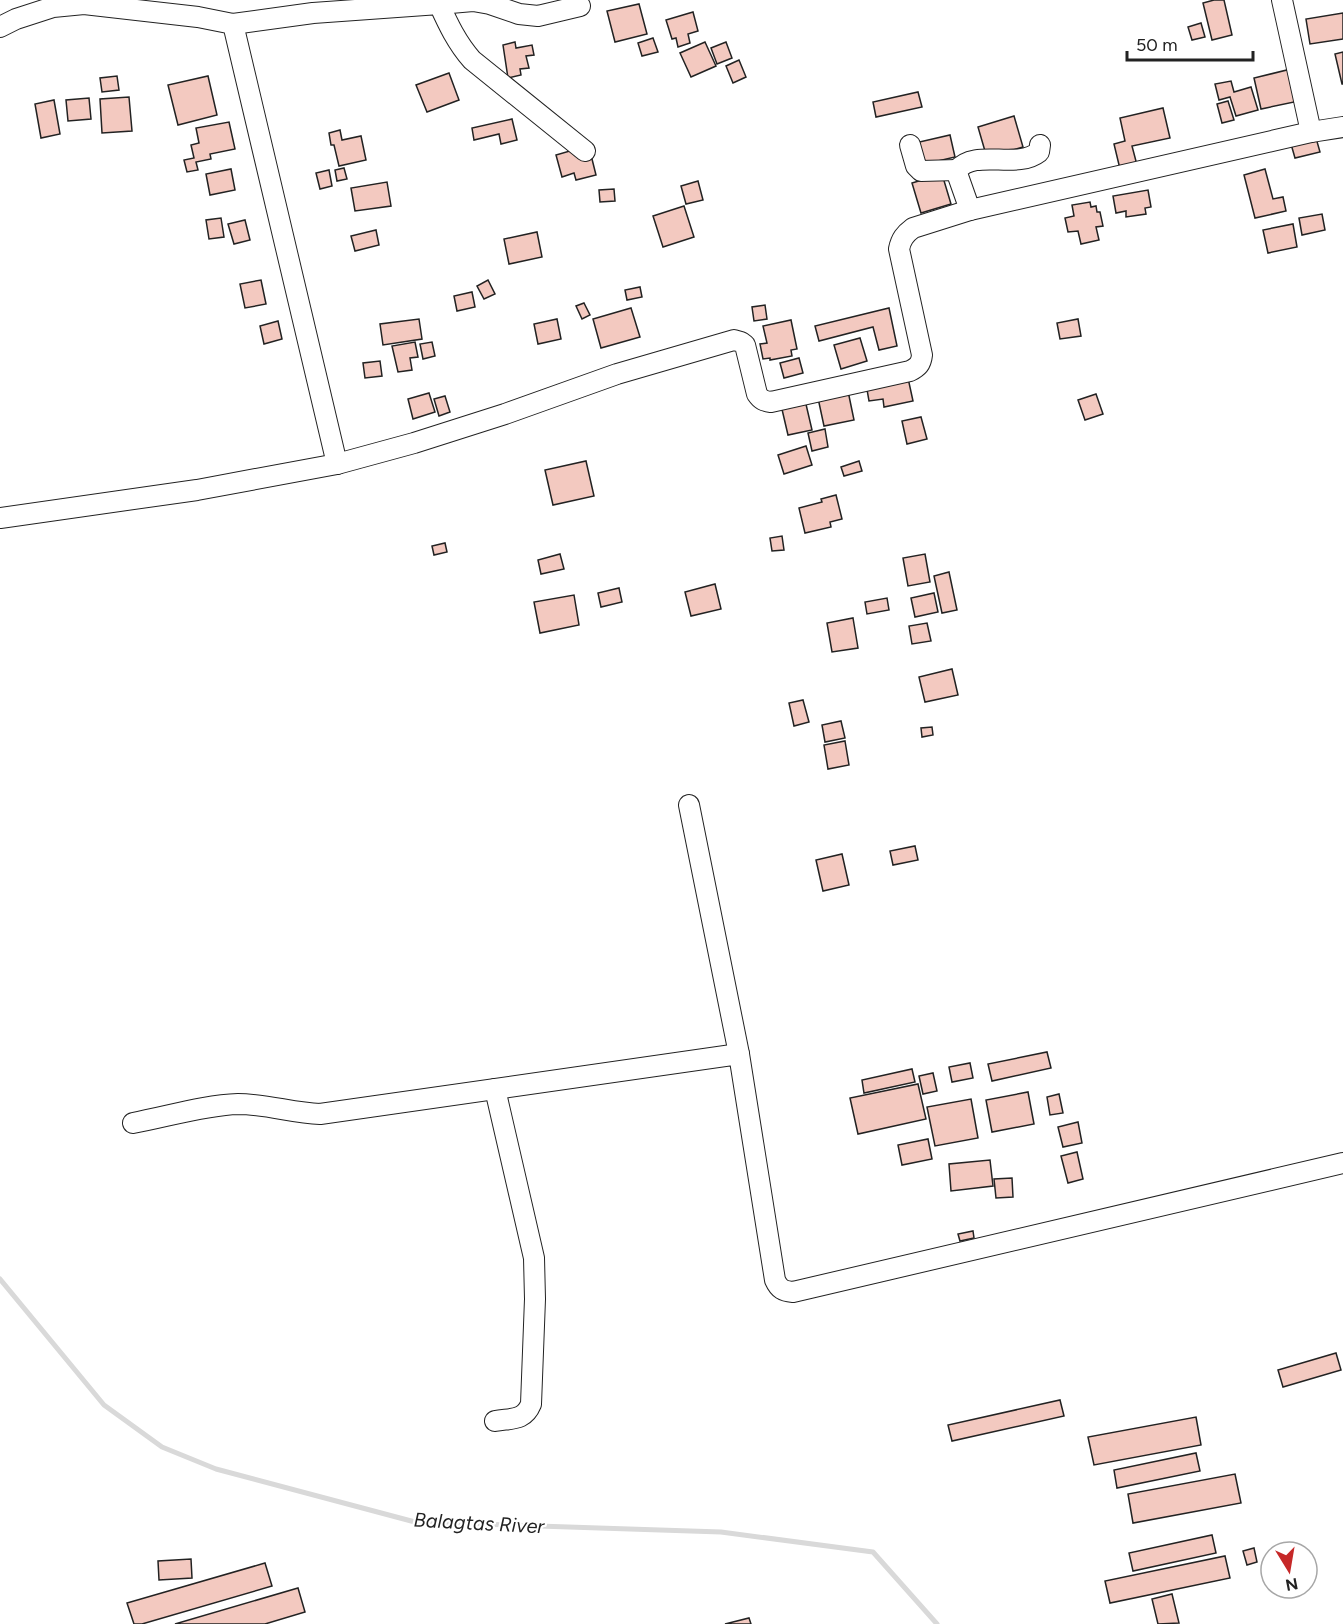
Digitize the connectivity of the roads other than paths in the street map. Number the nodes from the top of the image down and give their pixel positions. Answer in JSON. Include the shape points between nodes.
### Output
{"nodes":[{"id":1,"x":1282,"y":0,"type":"edge"},
{"id":2,"x":439,"y":4,"type":"junction"},
{"id":3,"x":580,"y":6,"type":"dead end"},
{"id":4,"x":232,"y":24,"type":"junction"},
{"id":5,"x":0,"y":27,"type":"edge"},
{"id":6,"x":1343,"y":127,"type":"edge"},
{"id":7,"x":1311,"y":132,"type":"junction"},
{"id":8,"x":910,"y":145,"type":"dead end"},
{"id":9,"x":1040,"y":145,"type":"dead end"},
{"id":10,"x":585,"y":151,"type":"dead end"},
{"id":11,"x":957,"y":170,"type":"junction"},
{"id":12,"x":970,"y":210,"type":"junction"},
{"id":13,"x":337,"y":464,"type":"junction"},
{"id":14,"x":0,"y":518,"type":"edge"},
{"id":15,"x":689,"y":805,"type":"dead end"},
{"id":16,"x":739,"y":1054,"type":"junction"},
{"id":17,"x":495,"y":1089,"type":"junction"},
{"id":18,"x":133,"y":1123,"type":"dead end"},
{"id":19,"x":1343,"y":1163,"type":"edge"},
{"id":20,"x":495,"y":1421,"type":"dead end"}],
"edges":[{"from":1,"to":7,"type":"street"},
{"from":2,"to":3,"type":"street","via":[[482,2],[537,16]]},
{"from":2,"to":4,"type":"street","via":[[313,13]]},
{"from":2,"to":10,"type":"street","via":[[472,60]]},
{"from":4,"to":5,"type":"street","via":[[84,4],[53,7]]},
{"from":4,"to":13,"type":"street"},
{"from":6,"to":7,"type":"street"},
{"from":7,"to":12,"type":"street"},
{"from":8,"to":11,"type":"street","via":[[921,171]]},
{"from":9,"to":11,"type":"street","via":[[1039,152],[1032,157],[975,160]]},
{"from":11,"to":12,"type":"street"},
{"from":12,"to":13,"type":"street","via":[[914,228],[901,241],[901,260],[922,355],[918,367],[910,371],[765,402],[757,393],[745,345],[734,340]]},
{"from":13,"to":14,"type":"street","via":[[197,490]]},
{"from":15,"to":16,"type":"street"},
{"from":16,"to":17,"type":"street"},
{"from":16,"to":19,"type":"street","via":[[775,1280],[784,1291]]},
{"from":17,"to":18,"type":"street","via":[[321,1114],[237,1104]]},
{"from":17,"to":20,"type":"street","via":[[536,1280],[531,1404],[521,1417]]}]}
